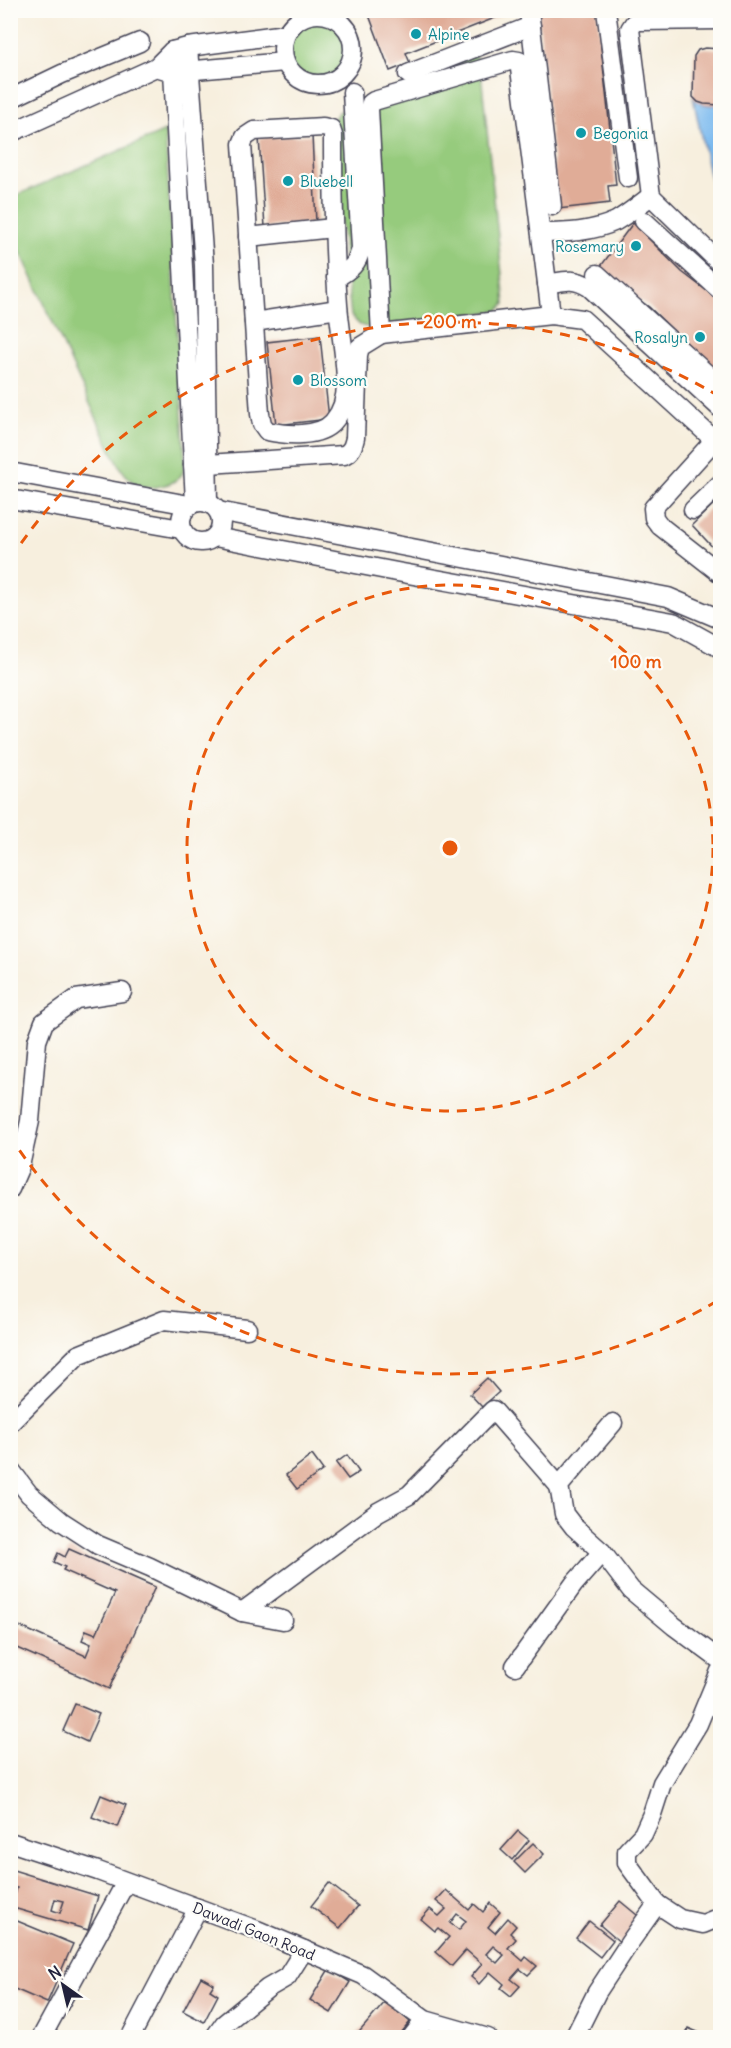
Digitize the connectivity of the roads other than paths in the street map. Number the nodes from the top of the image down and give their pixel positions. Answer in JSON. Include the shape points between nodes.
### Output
{"nodes":[{"id":1,"x":606,"y":10,"type":"edge"},
{"id":2,"x":322,"y":12,"type":"edge"},
{"id":3,"x":530,"y":18,"type":"edge"},
{"id":4,"x":720,"y":20,"type":"edge"},
{"id":5,"x":286,"y":34,"type":"junction"},
{"id":6,"x":140,"y":42,"type":"dead end"},
{"id":7,"x":180,"y":49,"type":"junction"},
{"id":8,"x":285,"y":62,"type":"junction"},
{"id":9,"x":173,"y":70,"type":"junction"},
{"id":10,"x":408,"y":74,"type":"dead end"},
{"id":11,"x":337,"y":79,"type":"junction"},
{"id":12,"x":352,"y":92,"type":"junction"},
{"id":13,"x":10,"y":99,"type":"edge"},
{"id":14,"x":371,"y":103,"type":"junction"},
{"id":15,"x":10,"y":133,"type":"edge"},
{"id":16,"x":628,"y":178,"type":"dead end"},
{"id":17,"x":651,"y":196,"type":"junction"},
{"id":18,"x":552,"y":206,"type":"dead end"},
{"id":19,"x":645,"y":221,"type":"dead end"},
{"id":20,"x":333,"y":228,"type":"junction"},
{"id":21,"x":541,"y":233,"type":"junction"},
{"id":22,"x":248,"y":237,"type":"junction"},
{"id":23,"x":720,"y":263,"type":"edge"},
{"id":24,"x":204,"y":265,"type":"junction"},
{"id":25,"x":184,"y":266,"type":"junction"},
{"id":26,"x":597,"y":274,"type":"dead end"},
{"id":27,"x":336,"y":278,"type":"junction"},
{"id":28,"x":547,"y":284,"type":"junction"},
{"id":29,"x":720,"y":290,"type":"edge"},
{"id":30,"x":338,"y":309,"type":"junction"},
{"id":31,"x":551,"y":315,"type":"junction"},
{"id":32,"x":254,"y":322,"type":"junction"},
{"id":33,"x":381,"y":334,"type":"junction"},
{"id":34,"x":720,"y":386,"type":"edge"},
{"id":35,"x":720,"y":408,"type":"edge"},
{"id":36,"x":200,"y":465,"type":"junction"},
{"id":37,"x":10,"y":472,"type":"edge"},
{"id":38,"x":720,"y":484,"type":"edge"},
{"id":39,"x":10,"y":499,"type":"edge"},
{"id":40,"x":203,"y":505,"type":"junction"},
{"id":41,"x":693,"y":510,"type":"dead end"},
{"id":42,"x":181,"y":529,"type":"junction"},
{"id":43,"x":215,"y":537,"type":"junction"},
{"id":44,"x":720,"y":573,"type":"edge"},
{"id":45,"x":720,"y":619,"type":"edge"},
{"id":46,"x":720,"y":648,"type":"edge"},
{"id":47,"x":122,"y":992,"type":"dead end"},
{"id":48,"x":10,"y":1189,"type":"edge"},
{"id":49,"x":248,"y":1329,"type":"dead end"},
{"id":50,"x":10,"y":1423,"type":"edge"},
{"id":51,"x":614,"y":1423,"type":"dead end"},
{"id":52,"x":10,"y":1469,"type":"edge"},
{"id":53,"x":559,"y":1486,"type":"junction"},
{"id":54,"x":602,"y":1552,"type":"junction"},
{"id":55,"x":242,"y":1612,"type":"junction"},
{"id":56,"x":283,"y":1620,"type":"dead end"},
{"id":57,"x":720,"y":1660,"type":"edge"},
{"id":58,"x":515,"y":1666,"type":"dead end"},
{"id":59,"x":720,"y":1671,"type":"edge"},
{"id":60,"x":10,"y":1842,"type":"edge"},
{"id":61,"x":126,"y":1882,"type":"junction"},
{"id":62,"x":657,"y":1904,"type":"junction"},
{"id":63,"x":198,"y":1908,"type":"junction"},
{"id":64,"x":720,"y":1917,"type":"edge"},
{"id":65,"x":304,"y":1950,"type":"junction"},
{"id":66,"x":426,"y":2019,"type":"junction"},
{"id":67,"x":41,"y":2037,"type":"edge"},
{"id":68,"x":130,"y":2037,"type":"edge"},
{"id":69,"x":214,"y":2037,"type":"edge"},
{"id":70,"x":411,"y":2037,"type":"edge"},
{"id":71,"x":488,"y":2037,"type":"edge"},
{"id":72,"x":574,"y":2037,"type":"edge"}],
"edges":[{"from":1,"to":16,"type":"street"},
{"from":2,"to":5,"type":"street","via":[[300,19]]},
{"from":2,"to":11,"type":"street","via":[[336,18],[351,37],[352,60]]},
{"from":3,"to":10,"type":"street"},
{"from":3,"to":18,"type":"street"},
{"from":4,"to":17,"type":"street","via":[[639,21],[631,26]]},
{"from":5,"to":7,"type":"street"},
{"from":5,"to":8,"type":"street"},
{"from":6,"to":13,"type":"street"},
{"from":7,"to":9,"type":"street"},
{"from":7,"to":9,"type":"street"},
{"from":8,"to":9,"type":"street"},
{"from":8,"to":11,"type":"street","via":[[307,83],[317,85]]},
{"from":9,"to":15,"type":"street"},
{"from":9,"to":24,"type":"street"},
{"from":9,"to":25,"type":"street"},
{"from":11,"to":12,"type":"street"},
{"from":12,"to":14,"type":"street"},
{"from":12,"to":27,"type":"street","via":[[361,248],[352,268]]},
{"from":14,"to":21,"type":"street","via":[[519,61]]},
{"from":14,"to":33,"type":"street"},
{"from":17,"to":21,"type":"street","via":[[599,227],[574,233]]},
{"from":17,"to":23,"type":"street"},
{"from":19,"to":29,"type":"street"},
{"from":20,"to":22,"type":"street"},
{"from":20,"to":22,"type":"street","via":[[331,129],[254,130],[244,137],[242,144]]},
{"from":20,"to":27,"type":"street"},
{"from":21,"to":28,"type":"street"},
{"from":22,"to":32,"type":"street"},
{"from":24,"to":25,"type":"street"},
{"from":24,"to":36,"type":"street"},
{"from":25,"to":36,"type":"street"},
{"from":26,"to":34,"type":"street"},
{"from":27,"to":30,"type":"street"},
{"from":28,"to":31,"type":"street"},
{"from":28,"to":35,"type":"street","via":[[579,280],[589,287]]},
{"from":30,"to":32,"type":"street"},
{"from":30,"to":32,"type":"street","via":[[346,383],[343,403],[332,424],[312,433],[267,431],[262,424]]},
{"from":31,"to":33,"type":"street"},
{"from":31,"to":44,"type":"street","via":[[582,320],[711,437],[710,445],[653,508],[660,526]]},
{"from":33,"to":36,"type":"street","via":[[360,347],[355,438],[350,452]]},
{"from":36,"to":40,"type":"street"},
{"from":37,"to":40,"type":"street"},
{"from":38,"to":41,"type":"street"},
{"from":39,"to":42,"type":"street"},
{"from":40,"to":42,"type":"street","via":[[181,516]]},
{"from":40,"to":43,"type":"street","via":[[221,524]]},
{"from":40,"to":45,"type":"street","via":[[668,597]]},
{"from":42,"to":43,"type":"street","via":[[196,542]]},
{"from":43,"to":46,"type":"street","via":[[673,622]]},
{"from":47,"to":48,"type":"street","via":[[76,999],[44,1022],[37,1041],[30,1121],[20,1166]]},
{"from":49,"to":50,"type":"street","via":[[164,1320],[78,1355]]},
{"from":51,"to":53,"type":"street"},
{"from":52,"to":55,"type":"street","via":[[29,1494],[98,1545]]},
{"from":53,"to":54,"type":"street","via":[[564,1514]]},
{"from":53,"to":55,"type":"street","via":[[493,1410],[409,1495],[378,1512]]},
{"from":54,"to":57,"type":"street","via":[[631,1590]]},
{"from":54,"to":58,"type":"street"},
{"from":55,"to":56,"type":"street"},
{"from":59,"to":62,"type":"street","via":[[698,1724],[662,1783],[643,1834],[627,1851],[627,1863]]},
{"from":60,"to":61,"type":"street","name":"Dawadi Gaon Road"},
{"from":61,"to":63,"type":"street","name":"Dawadi Gaon Road"},
{"from":61,"to":67,"type":"street"},
{"from":62,"to":64,"type":"street","via":[[680,1920],[703,1924]]},
{"from":62,"to":72,"type":"street","via":[[597,1992]]},
{"from":63,"to":65,"type":"street","name":"Dawadi Gaon Road"},
{"from":63,"to":68,"type":"street"},
{"from":65,"to":66,"type":"street","name":"Dawadi Gaon Road","via":[[363,1975]]},
{"from":65,"to":69,"type":"street","via":[[287,1977],[224,2024]]},
{"from":66,"to":70,"type":"street"},
{"from":66,"to":71,"type":"street","name":"Dawadi Gaon Road"}]}
